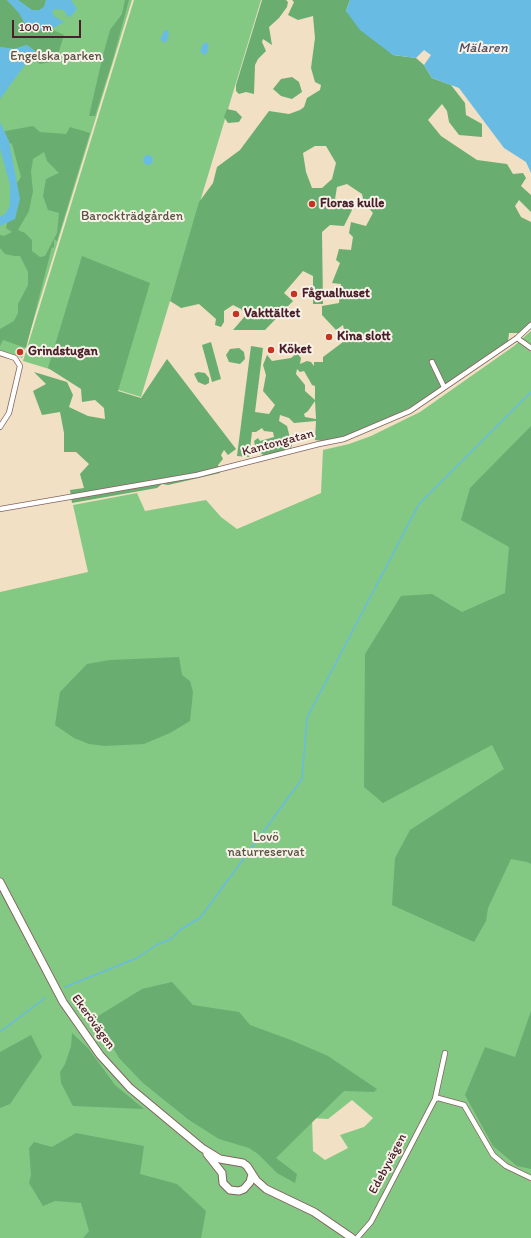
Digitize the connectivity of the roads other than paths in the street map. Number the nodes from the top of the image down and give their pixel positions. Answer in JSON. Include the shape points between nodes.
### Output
{"nodes":[{"id":1,"x":531,"y":325,"type":"edge"},
{"id":2,"x":517,"y":338,"type":"junction"},
{"id":3,"x":531,"y":348,"type":"edge"},
{"id":4,"x":0,"y":353,"type":"edge"},
{"id":5,"x":432,"y":362,"type":"dead end"},
{"id":6,"x":444,"y":387,"type":"junction"},
{"id":7,"x":0,"y":427,"type":"edge"},
{"id":8,"x":0,"y":509,"type":"edge"},
{"id":9,"x":0,"y":882,"type":"edge"},
{"id":10,"x":445,"y":1053,"type":"dead end"},
{"id":11,"x":435,"y":1099,"type":"junction"},
{"id":12,"x":202,"y":1148,"type":"junction"},
{"id":13,"x":232,"y":1162,"type":"junction"},
{"id":14,"x":222,"y":1172,"type":"junction"},
{"id":15,"x":252,"y":1174,"type":"junction"},
{"id":16,"x":531,"y":1178,"type":"edge"},
{"id":17,"x":244,"y":1189,"type":"junction"},
{"id":18,"x":266,"y":1189,"type":"junction"},
{"id":19,"x":352,"y":1238,"type":"edge"},
{"id":20,"x":358,"y":1238,"type":"edge"}],
"edges":[{"from":1,"to":2,"type":"street","name":"Kantongatan"},
{"from":2,"to":3,"type":"street"},
{"from":2,"to":6,"type":"street","name":"Kantongatan"},
{"from":4,"to":7,"type":"street","via":[[15,358],[20,366],[8,413]]},
{"from":5,"to":6,"type":"street"},
{"from":6,"to":8,"type":"street","name":"Kantongatan","via":[[410,411],[344,439],[197,475]]},
{"from":9,"to":12,"type":"main road","name":"Ekerövägen","via":[[54,987],[96,1049],[130,1088]]},
{"from":10,"to":11,"type":"street","name":"Edebyvägen"},
{"from":11,"to":16,"type":"street","via":[[464,1105],[493,1155],[506,1166]]},
{"from":11,"to":20,"type":"street","name":"Edebyvägen","via":[[371,1222]]},
{"from":12,"to":13,"type":"main road","via":[[220,1159]]},
{"from":12,"to":14,"type":"main road"},
{"from":13,"to":14,"type":"main road"},
{"from":13,"to":15,"type":"main road","via":[[244,1163]]},
{"from":14,"to":17,"type":"main road","via":[[223,1183],[227,1188],[235,1191]]},
{"from":15,"to":17,"type":"main road"},
{"from":15,"to":18,"type":"main road"},
{"from":17,"to":18,"type":"main road"},
{"from":18,"to":19,"type":"main road","via":[[314,1212]]}]}
